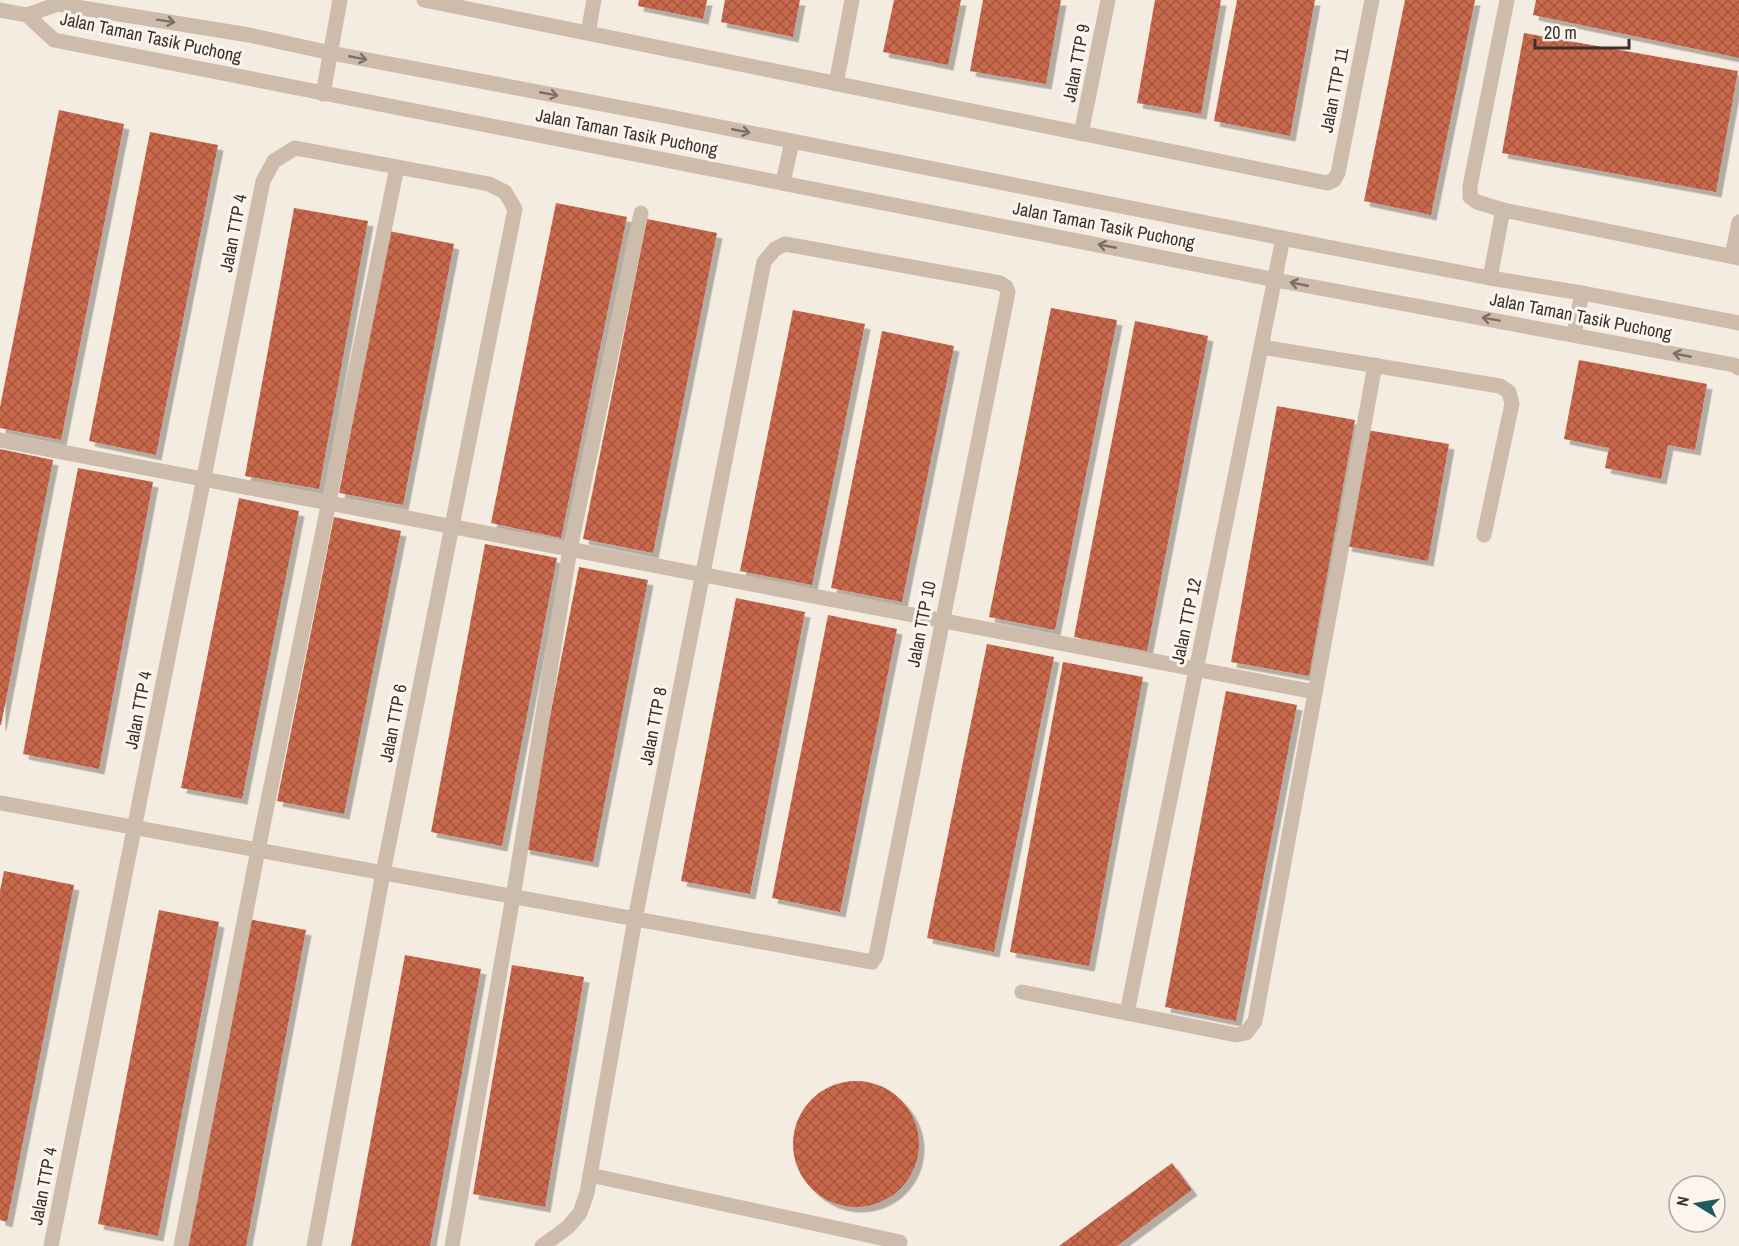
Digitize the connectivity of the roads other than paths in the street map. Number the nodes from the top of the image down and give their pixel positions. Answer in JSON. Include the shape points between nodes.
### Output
{"nodes":[{"id":1,"x":340,"y":0,"type":"edge"},
{"id":2,"x":424,"y":0,"type":"edge"},
{"id":3,"x":594,"y":0,"type":"edge"},
{"id":4,"x":852,"y":0,"type":"edge"},
{"id":5,"x":1108,"y":0,"type":"edge"},
{"id":6,"x":1372,"y":0,"type":"edge"},
{"id":7,"x":1508,"y":0,"type":"edge"},
{"id":8,"x":22,"y":9,"type":"edge"},
{"id":9,"x":0,"y":10,"type":"edge"},
{"id":10,"x":588,"y":33,"type":"junction"},
{"id":11,"x":331,"y":53,"type":"junction"},
{"id":12,"x":836,"y":84,"type":"junction"},
{"id":13,"x":323,"y":94,"type":"junction"},
{"id":14,"x":1081,"y":134,"type":"junction"},
{"id":15,"x":792,"y":142,"type":"junction"},
{"id":16,"x":397,"y":167,"type":"junction"},
{"id":17,"x":783,"y":182,"type":"junction"},
{"id":18,"x":1503,"y":210,"type":"junction"},
{"id":19,"x":641,"y":213,"type":"dead end"},
{"id":20,"x":1739,"y":222,"type":"edge"},
{"id":21,"x":1283,"y":238,"type":"junction"},
{"id":22,"x":1736,"y":257,"type":"edge"},
{"id":23,"x":1490,"y":278,"type":"junction"},
{"id":24,"x":1276,"y":280,"type":"junction"},
{"id":25,"x":1008,"y":292,"type":"joint"},
{"id":26,"x":1582,"y":292,"type":"junction"},
{"id":27,"x":1739,"y":324,"type":"edge"},
{"id":28,"x":1574,"y":334,"type":"junction"},
{"id":29,"x":1262,"y":346,"type":"junction"},
{"id":30,"x":1375,"y":365,"type":"junction"},
{"id":31,"x":1739,"y":368,"type":"edge"},
{"id":32,"x":0,"y":440,"type":"edge"},
{"id":33,"x":204,"y":479,"type":"junction"},
{"id":34,"x":329,"y":503,"type":"junction"},
{"id":35,"x":451,"y":526,"type":"junction"},
{"id":36,"x":1484,"y":535,"type":"dead end"},
{"id":37,"x":570,"y":549,"type":"junction"},
{"id":38,"x":702,"y":575,"type":"junction"},
{"id":39,"x":942,"y":621,"type":"junction"},
{"id":40,"x":1196,"y":669,"type":"junction"},
{"id":41,"x":1315,"y":692,"type":"junction"},
{"id":42,"x":0,"y":803,"type":"edge"},
{"id":43,"x":134,"y":828,"type":"junction"},
{"id":44,"x":258,"y":850,"type":"junction"},
{"id":45,"x":383,"y":873,"type":"junction"},
{"id":46,"x":513,"y":897,"type":"junction"},
{"id":47,"x":634,"y":919,"type":"junction"},
{"id":48,"x":1022,"y":992,"type":"dead end"},
{"id":49,"x":1127,"y":1013,"type":"junction"},
{"id":50,"x":590,"y":1175,"type":"junction"},
{"id":51,"x":900,"y":1242,"type":"dead end"},
{"id":52,"x":51,"y":1246,"type":"edge"},
{"id":53,"x":181,"y":1246,"type":"edge"},
{"id":54,"x":315,"y":1246,"type":"edge"},
{"id":55,"x":452,"y":1246,"type":"edge"},
{"id":56,"x":542,"y":1246,"type":"edge"}],
"edges":[{"from":1,"to":11,"type":"street"},
{"from":2,"to":10,"type":"street"},
{"from":3,"to":10,"type":"street"},
{"from":4,"to":12,"type":"street"},
{"from":5,"to":14,"type":"street","name":"Jalan TTP 9"},
{"from":6,"to":14,"type":"street","name":"Jalan TTP 11","via":[[1334,180],[1327,183]]},
{"from":7,"to":18,"type":"street","via":[[1470,186],[1470,197]]},
{"from":8,"to":9,"type":"street"},
{"from":8,"to":11,"type":"street","name":"Jalan Taman Tasik Puchong","one_way":true,"via":[[58,4],[249,35]]},
{"from":8,"to":13,"type":"street","name":"Jalan Taman Tasik Puchong","via":[[54,40]]},
{"from":10,"to":12,"type":"street"},
{"from":11,"to":13,"type":"street"},
{"from":11,"to":15,"type":"street","name":"Jalan Taman Tasik Puchong","one_way":true},
{"from":12,"to":14,"type":"street"},
{"from":13,"to":17,"type":"street","name":"Jalan Taman Tasik Puchong"},
{"from":15,"to":17,"type":"street"},
{"from":15,"to":21,"type":"street","name":"Jalan Taman Tasik Puchong"},
{"from":16,"to":33,"type":"street","name":"Jalan TTP 4","via":[[295,148],[274,161],[263,181]]},
{"from":16,"to":34,"type":"street"},
{"from":16,"to":35,"type":"street","name":"Jalan TTP 6","via":[[489,184],[505,192],[515,209]]},
{"from":24,"to":17,"type":"street","name":"Jalan Taman Tasik Puchong","one_way":true},
{"from":18,"to":22,"type":"street"},
{"from":18,"to":23,"type":"street"},
{"from":19,"to":37,"type":"street"},
{"from":20,"to":22,"type":"street"},
{"from":21,"to":23,"type":"street","name":"Jalan Taman Tasik Puchong"},
{"from":21,"to":24,"type":"street","name":"Jalan TTP 12"},
{"from":23,"to":26,"type":"street","name":"Jalan Taman Tasik Puchong"},
{"from":28,"to":24,"type":"street","name":"Jalan Taman Tasik Puchong","one_way":true},
{"from":24,"to":29,"type":"street","name":"Jalan TTP 12"},
{"from":25,"to":38,"type":"street","name":"Jalan TTP 8","via":[[1000,283],[785,244],[775,249],[764,262]]},
{"from":25,"to":39,"type":"street","name":"Jalan TTP 10"},
{"from":26,"to":27,"type":"street","name":"Jalan Taman Tasik Puchong"},
{"from":26,"to":28,"type":"street"},
{"from":31,"to":28,"type":"street","name":"Jalan Taman Tasik Puchong","one_way":true},
{"from":29,"to":30,"type":"street"},
{"from":29,"to":40,"type":"street","name":"Jalan TTP 12"},
{"from":30,"to":36,"type":"street","via":[[1500,386],[1509,392],[1512,404]]},
{"from":30,"to":41,"type":"street"},
{"from":32,"to":33,"type":"street"},
{"from":33,"to":34,"type":"street"},
{"from":33,"to":43,"type":"street","name":"Jalan TTP 4"},
{"from":34,"to":35,"type":"street"},
{"from":34,"to":44,"type":"street"},
{"from":35,"to":37,"type":"street"},
{"from":35,"to":45,"type":"street","name":"Jalan TTP 6"},
{"from":37,"to":38,"type":"street"},
{"from":37,"to":46,"type":"street"},
{"from":38,"to":39,"type":"street"},
{"from":38,"to":47,"type":"street","name":"Jalan TTP 8"},
{"from":39,"to":40,"type":"street"},
{"from":39,"to":47,"type":"street","name":"Jalan TTP 10","via":[[872,962]]},
{"from":40,"to":41,"type":"street"},
{"from":40,"to":49,"type":"street","name":"Jalan TTP 12"},
{"from":41,"to":49,"type":"street","via":[[1254,1021],[1246,1033],[1236,1035]]},
{"from":42,"to":43,"type":"street"},
{"from":43,"to":44,"type":"street"},
{"from":43,"to":52,"type":"street","name":"Jalan TTP 4"},
{"from":44,"to":45,"type":"street"},
{"from":44,"to":53,"type":"street"},
{"from":45,"to":46,"type":"street"},
{"from":45,"to":54,"type":"street","name":"Jalan TTP 6"},
{"from":46,"to":47,"type":"street"},
{"from":46,"to":55,"type":"street"},
{"from":47,"to":50,"type":"street","name":"Jalan TTP 8"},
{"from":48,"to":49,"type":"street"},
{"from":50,"to":51,"type":"street"},
{"from":50,"to":56,"type":"street","name":"Jalan TTP 8","via":[[580,1213]]}]}
